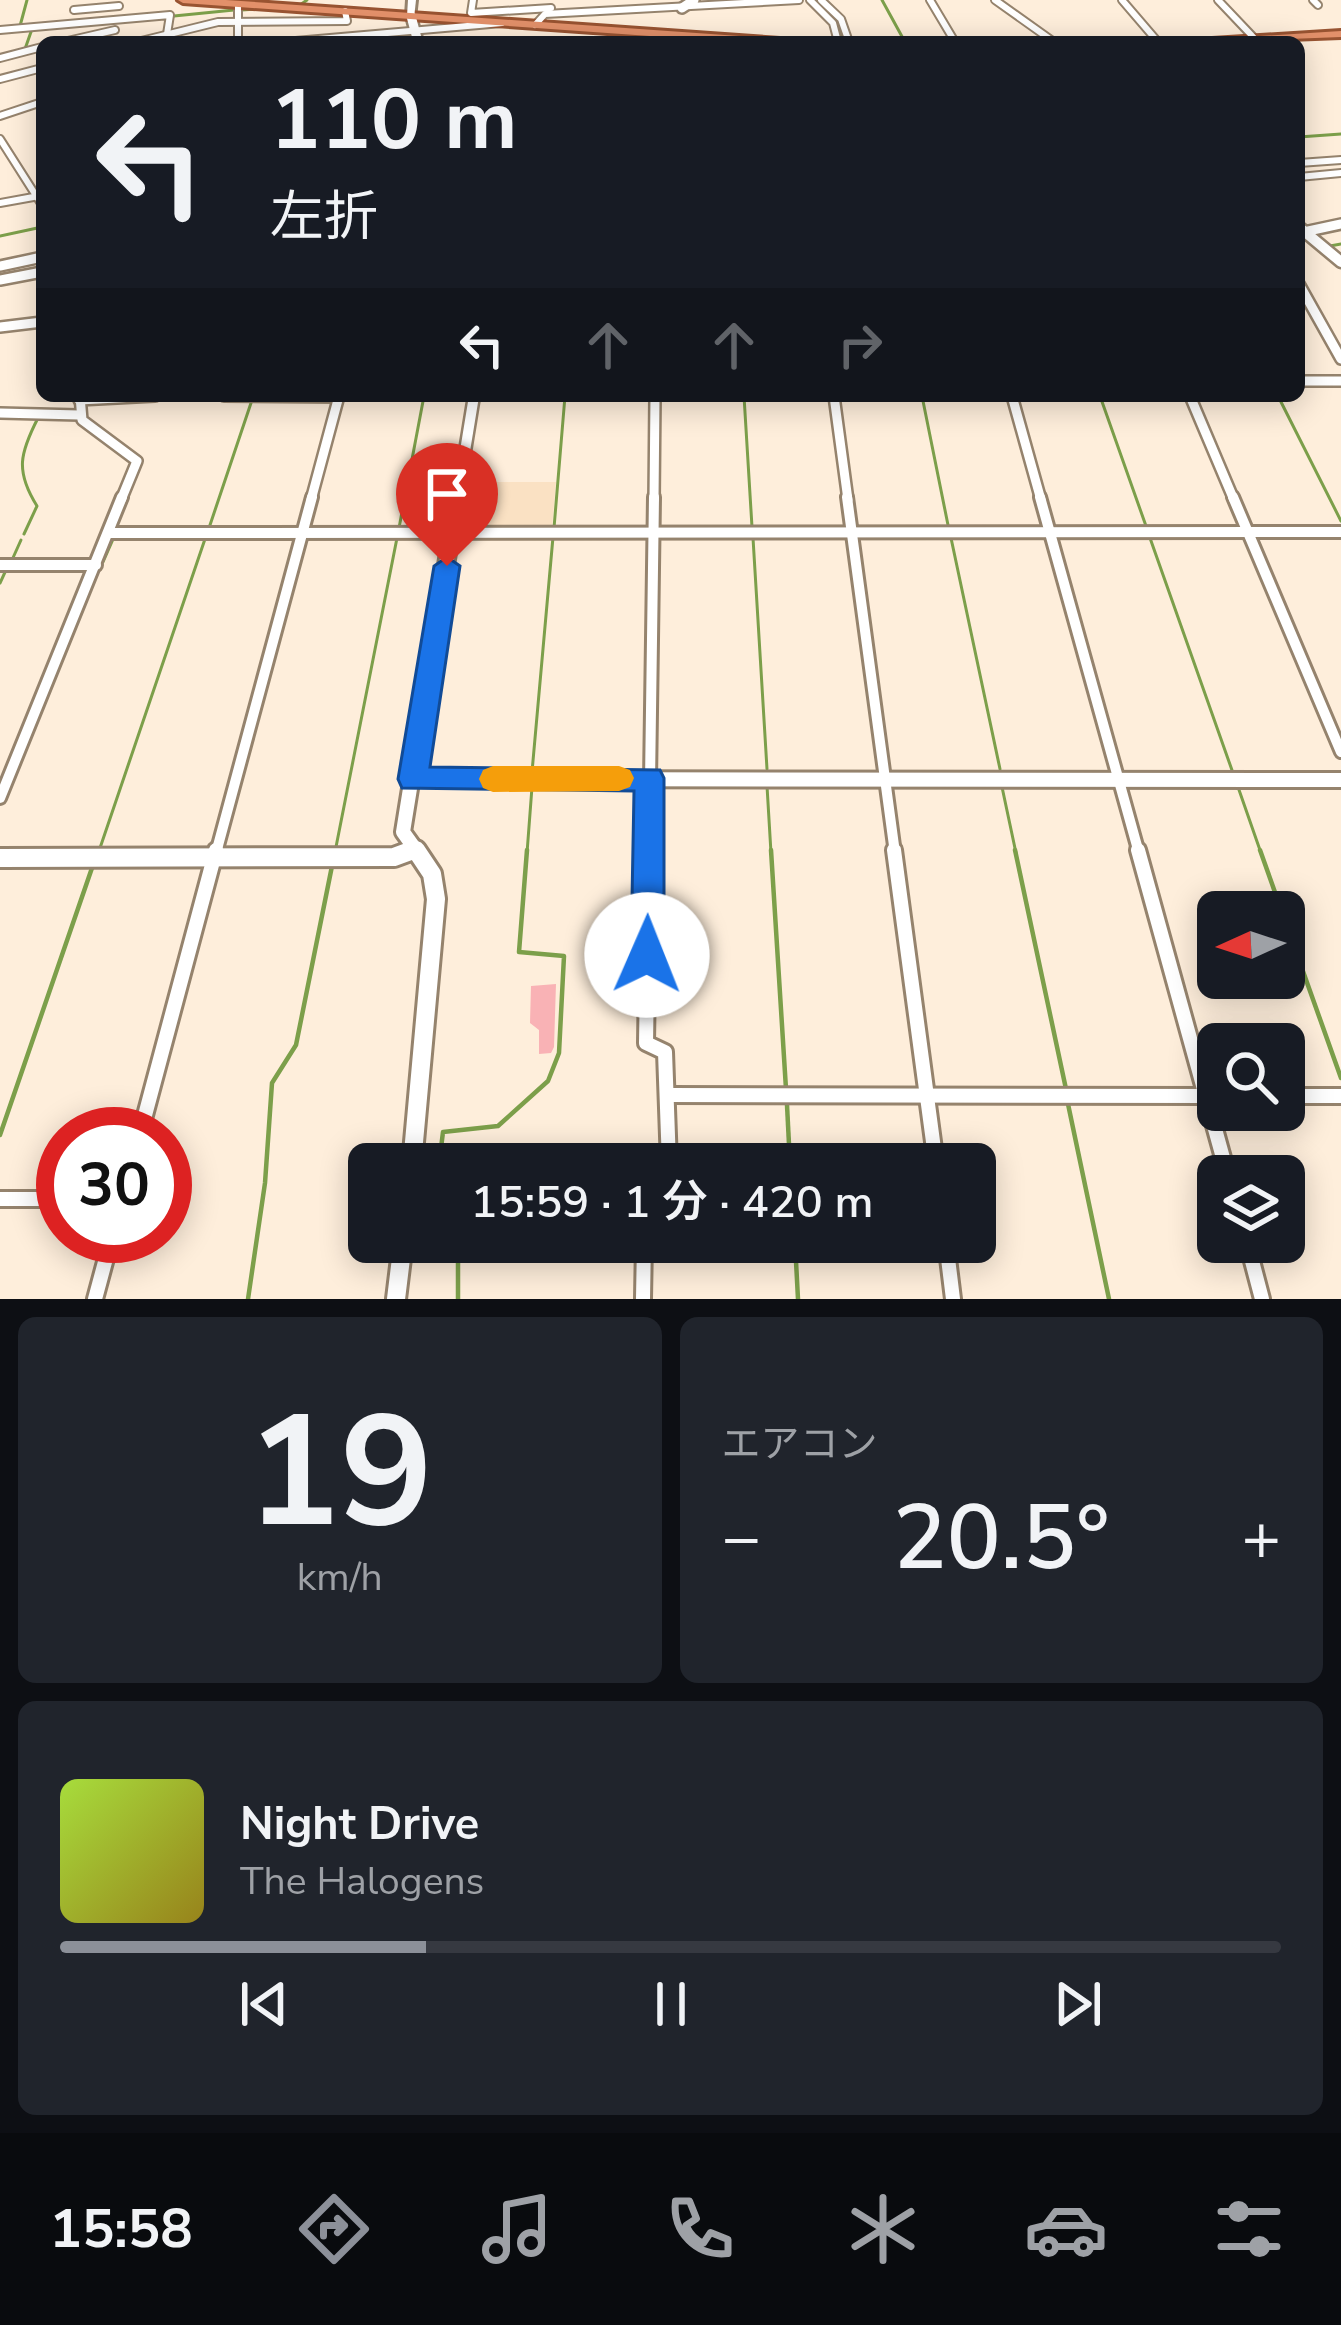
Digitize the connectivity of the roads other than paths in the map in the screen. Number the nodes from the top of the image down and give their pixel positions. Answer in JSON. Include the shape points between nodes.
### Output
{"nodes":[{"id":1,"x":77,"y":0,"type":"edge"},
{"id":2,"x":170,"y":0,"type":"edge"},
{"id":3,"x":183,"y":0,"type":"edge"},
{"id":4,"x":412,"y":0,"type":"edge"},
{"id":5,"x":472,"y":0,"type":"edge"},
{"id":6,"x":694,"y":0,"type":"edge"},
{"id":7,"x":796,"y":0,"type":"edge"},
{"id":8,"x":810,"y":0,"type":"edge"},
{"id":9,"x":821,"y":0,"type":"edge"},
{"id":10,"x":930,"y":0,"type":"edge"},
{"id":11,"x":995,"y":0,"type":"edge"},
{"id":12,"x":1122,"y":0,"type":"edge"},
{"id":13,"x":1218,"y":0,"type":"edge"},
{"id":14,"x":119,"y":3,"type":"edge"},
{"id":15,"x":264,"y":3,"type":"edge"},
{"id":16,"x":238,"y":4,"type":"junction"},
{"id":17,"x":360,"y":6,"type":"edge"},
{"id":18,"x":562,"y":7,"type":"edge"},
{"id":19,"x":682,"y":8,"type":"junction"},
{"id":20,"x":74,"y":10,"type":"junction"},
{"id":21,"x":345,"y":11,"type":"junction"},
{"id":22,"x":170,"y":15,"type":"junction"},
{"id":23,"x":411,"y":16,"type":"junction"},
{"id":24,"x":471,"y":16,"type":"junction"},
{"id":25,"x":117,"y":20,"type":"junction"},
{"id":26,"x":237,"y":21,"type":"junction"},
{"id":27,"x":504,"y":22,"type":"junction"},
{"id":28,"x":67,"y":24,"type":"junction"},
{"id":29,"x":535,"y":25,"type":"junction"},
{"id":30,"x":115,"y":30,"type":"junction"},
{"id":31,"x":0,"y":31,"type":"edge"},
{"id":32,"x":167,"y":34,"type":"junction"},
{"id":33,"x":1341,"y":34,"type":"edge"},
{"id":34,"x":62,"y":36,"type":"edge"},
{"id":35,"x":88,"y":36,"type":"edge"},
{"id":36,"x":118,"y":36,"type":"edge"},
{"id":37,"x":160,"y":36,"type":"edge"},
{"id":38,"x":238,"y":36,"type":"edge"},
{"id":39,"x":416,"y":36,"type":"edge"},
{"id":40,"x":422,"y":36,"type":"edge"},
{"id":41,"x":694,"y":36,"type":"edge"},
{"id":42,"x":836,"y":36,"type":"edge"},
{"id":43,"x":847,"y":36,"type":"edge"},
{"id":44,"x":951,"y":36,"type":"edge"},
{"id":45,"x":1046,"y":36,"type":"edge"},
{"id":46,"x":1153,"y":36,"type":"edge"},
{"id":47,"x":1251,"y":36,"type":"edge"},
{"id":48,"x":1305,"y":37,"type":"edge"},
{"id":49,"x":36,"y":49,"type":"edge"},
{"id":50,"x":0,"y":58,"type":"edge"},
{"id":51,"x":36,"y":70,"type":"edge"},
{"id":52,"x":0,"y":79,"type":"edge"},
{"id":53,"x":36,"y":104,"type":"edge"},
{"id":54,"x":0,"y":116,"type":"edge"},
{"id":55,"x":0,"y":139,"type":"edge"},
{"id":56,"x":1341,"y":160,"type":"edge"},
{"id":57,"x":1305,"y":163,"type":"edge"},
{"id":58,"x":1341,"y":172,"type":"edge"},
{"id":59,"x":1305,"y":176,"type":"edge"},
{"id":60,"x":36,"y":193,"type":"edge"},
{"id":61,"x":36,"y":199,"type":"edge"},
{"id":62,"x":0,"y":203,"type":"edge"},
{"id":63,"x":1341,"y":224,"type":"edge"},
{"id":64,"x":1305,"y":230,"type":"edge"},
{"id":65,"x":1305,"y":234,"type":"edge"},
{"id":66,"x":36,"y":258,"type":"edge"},
{"id":67,"x":1341,"y":262,"type":"edge"},
{"id":68,"x":0,"y":266,"type":"edge"},
{"id":69,"x":36,"y":273,"type":"edge"},
{"id":70,"x":0,"y":280,"type":"edge"},
{"id":71,"x":1305,"y":295,"type":"edge"},
{"id":72,"x":36,"y":323,"type":"edge"},
{"id":73,"x":0,"y":328,"type":"edge"},
{"id":74,"x":1341,"y":358,"type":"edge"},
{"id":75,"x":1305,"y":381,"type":"edge"},
{"id":76,"x":1341,"y":381,"type":"edge"},
{"id":77,"x":80,"y":402,"type":"edge"},
{"id":78,"x":338,"y":402,"type":"edge"},
{"id":79,"x":473,"y":402,"type":"edge"},
{"id":80,"x":655,"y":402,"type":"edge"},
{"id":81,"x":835,"y":402,"type":"edge"},
{"id":82,"x":1014,"y":402,"type":"edge"},
{"id":83,"x":1193,"y":402,"type":"edge"},
{"id":84,"x":79,"y":415,"type":"junction"},
{"id":85,"x":1,"y":416,"type":"edge"},
{"id":86,"x":652,"y":532,"type":"junction"},
{"id":87,"x":851,"y":532,"type":"junction"},
{"id":88,"x":1049,"y":532,"type":"junction"},
{"id":89,"x":1247,"y":532,"type":"junction"},
{"id":90,"x":1341,"y":532,"type":"edge"},
{"id":91,"x":109,"y":533,"type":"junction"},
{"id":92,"x":302,"y":533,"type":"junction"},
{"id":93,"x":452,"y":533,"type":"junction"},
{"id":94,"x":0,"y":565,"type":"edge"},
{"id":95,"x":96,"y":566,"type":"junction"},
{"id":96,"x":1341,"y":752,"type":"edge"},
{"id":97,"x":650,"y":778,"type":"junction"},
{"id":98,"x":413,"y":779,"type":"junction"},
{"id":99,"x":1341,"y":779,"type":"edge"},
{"id":100,"x":885,"y":780,"type":"junction"},
{"id":101,"x":1119,"y":780,"type":"junction"},
{"id":102,"x":0,"y":798,"type":"edge"},
{"id":103,"x":414,"y":850,"type":"junction"},
{"id":104,"x":0,"y":858,"type":"edge"},
{"id":105,"x":214,"y":858,"type":"junction"},
{"id":106,"x":1197,"y":1045,"type":"edge"},
{"id":107,"x":668,"y":1095,"type":"junction"},
{"id":108,"x":927,"y":1095,"type":"junction"},
{"id":109,"x":1197,"y":1096,"type":"edge"},
{"id":110,"x":1305,"y":1096,"type":"edge"},
{"id":111,"x":1341,"y":1096,"type":"edge"},
{"id":112,"x":147,"y":1107,"type":"edge"},
{"id":113,"x":414,"y":1143,"type":"edge"},
{"id":114,"x":669,"y":1143,"type":"edge"},
{"id":115,"x":933,"y":1143,"type":"edge"},
{"id":116,"x":0,"y":1199,"type":"edge"},
{"id":117,"x":36,"y":1199,"type":"edge"},
{"id":118,"x":105,"y":1263,"type":"edge"},
{"id":119,"x":400,"y":1263,"type":"edge"},
{"id":120,"x":644,"y":1263,"type":"edge"},
{"id":121,"x":949,"y":1263,"type":"edge"},
{"id":122,"x":1252,"y":1263,"type":"edge"},
{"id":123,"x":95,"y":1299,"type":"edge"},
{"id":124,"x":396,"y":1299,"type":"edge"},
{"id":125,"x":643,"y":1299,"type":"edge"},
{"id":126,"x":953,"y":1299,"type":"edge"},
{"id":127,"x":1262,"y":1299,"type":"edge"}],
"edges":[{"from":1,"to":20,"type":"street"},
{"from":2,"to":22,"type":"street"},
{"from":3,"to":16,"type":"highway"},
{"from":4,"to":23,"type":"main road"},
{"from":5,"to":24,"type":"street"},
{"from":6,"to":19,"type":"street"},
{"from":7,"to":19,"type":"street"},
{"from":8,"to":42,"type":"street"},
{"from":9,"to":43,"type":"street"},
{"from":10,"to":44,"type":"street"},
{"from":11,"to":45,"type":"street"},
{"from":12,"to":46,"type":"street"},
{"from":13,"to":47,"type":"street"},
{"from":14,"to":20,"type":"street"},
{"from":14,"to":25,"type":"street"},
{"from":15,"to":16,"type":"highway"},
{"from":15,"to":21,"type":"highway"},
{"from":16,"to":26,"type":"street"},
{"from":17,"to":21,"type":"highway"},
{"from":17,"to":23,"type":"highway"},
{"from":18,"to":19,"type":"street"},
{"from":18,"to":24,"type":"street"},
{"from":18,"to":29,"type":"street"},
{"from":20,"to":28,"type":"street"},
{"from":21,"to":26,"type":"street","via":[[347,21]]},
{"from":22,"to":25,"type":"street"},
{"from":22,"to":32,"type":"street"},
{"from":23,"to":24,"type":"highway"},
{"from":23,"to":39,"type":"street"},
{"from":24,"to":27,"type":"highway"},
{"from":25,"to":28,"type":"street"},
{"from":25,"to":30,"type":"street"},
{"from":26,"to":32,"type":"street"},
{"from":26,"to":38,"type":"street"},
{"from":27,"to":29,"type":"highway"},
{"from":27,"to":40,"type":"street"},
{"from":28,"to":31,"type":"street"},
{"from":28,"to":34,"type":"street"},
{"from":29,"to":41,"type":"highway"},
{"from":30,"to":35,"type":"street"},
{"from":30,"to":36,"type":"street"},
{"from":32,"to":37,"type":"street"},
{"from":33,"to":48,"type":"highway"},
{"from":49,"to":50,"type":"street"},
{"from":51,"to":52,"type":"street"},
{"from":53,"to":54,"type":"street"},
{"from":55,"to":60,"type":"street"},
{"from":56,"to":57,"type":"street"},
{"from":58,"to":59,"type":"street"},
{"from":61,"to":62,"type":"street"},
{"from":63,"to":64,"type":"street"},
{"from":65,"to":67,"type":"street"},
{"from":66,"to":68,"type":"street"},
{"from":69,"to":70,"type":"street"},
{"from":71,"to":74,"type":"street"},
{"from":72,"to":73,"type":"street"},
{"from":75,"to":76,"type":"street"},
{"from":77,"to":84,"type":"street"},
{"from":78,"to":92,"type":"street"},
{"from":79,"to":93,"type":"street"},
{"from":80,"to":86,"type":"street"},
{"from":81,"to":87,"type":"street"},
{"from":82,"to":88,"type":"street"},
{"from":83,"to":89,"type":"street"},
{"from":84,"to":85,"type":"street"},
{"from":84,"to":91,"type":"street","via":[[137,461]]},
{"from":86,"to":87,"type":"street"},
{"from":86,"to":93,"type":"street"},
{"from":86,"to":97,"type":"street"},
{"from":87,"to":88,"type":"street"},
{"from":87,"to":100,"type":"street"},
{"from":88,"to":89,"type":"street"},
{"from":88,"to":101,"type":"street"},
{"from":89,"to":90,"type":"street"},
{"from":89,"to":96,"type":"street"},
{"from":91,"to":92,"type":"street"},
{"from":91,"to":95,"type":"street"},
{"from":92,"to":93,"type":"street"},
{"from":92,"to":105,"type":"street"},
{"from":93,"to":98,"type":"street"},
{"from":94,"to":95,"type":"street"},
{"from":95,"to":102,"type":"street"},
{"from":97,"to":98,"type":"street"},
{"from":97,"to":100,"type":"street"},
{"from":97,"to":107,"type":"street","via":[[646,1043],[665,1052]]},
{"from":98,"to":103,"type":"street","via":[[403,832]]},
{"from":99,"to":101,"type":"street"},
{"from":100,"to":101,"type":"street"},
{"from":100,"to":108,"type":"street"},
{"from":101,"to":106,"type":"street"},
{"from":103,"to":105,"type":"street","via":[[394,857]]},
{"from":103,"to":113,"type":"street","via":[[432,874],[436,898]]},
{"from":104,"to":105,"type":"street"},
{"from":105,"to":112,"type":"street"},
{"from":107,"to":108,"type":"street"},
{"from":107,"to":114,"type":"street"},
{"from":108,"to":109,"type":"street"},
{"from":108,"to":115,"type":"street"},
{"from":110,"to":111,"type":"street"},
{"from":116,"to":117,"type":"street"},
{"from":118,"to":123,"type":"street"},
{"from":119,"to":124,"type":"street"},
{"from":120,"to":125,"type":"street"},
{"from":121,"to":126,"type":"street"},
{"from":122,"to":127,"type":"street"}]}
